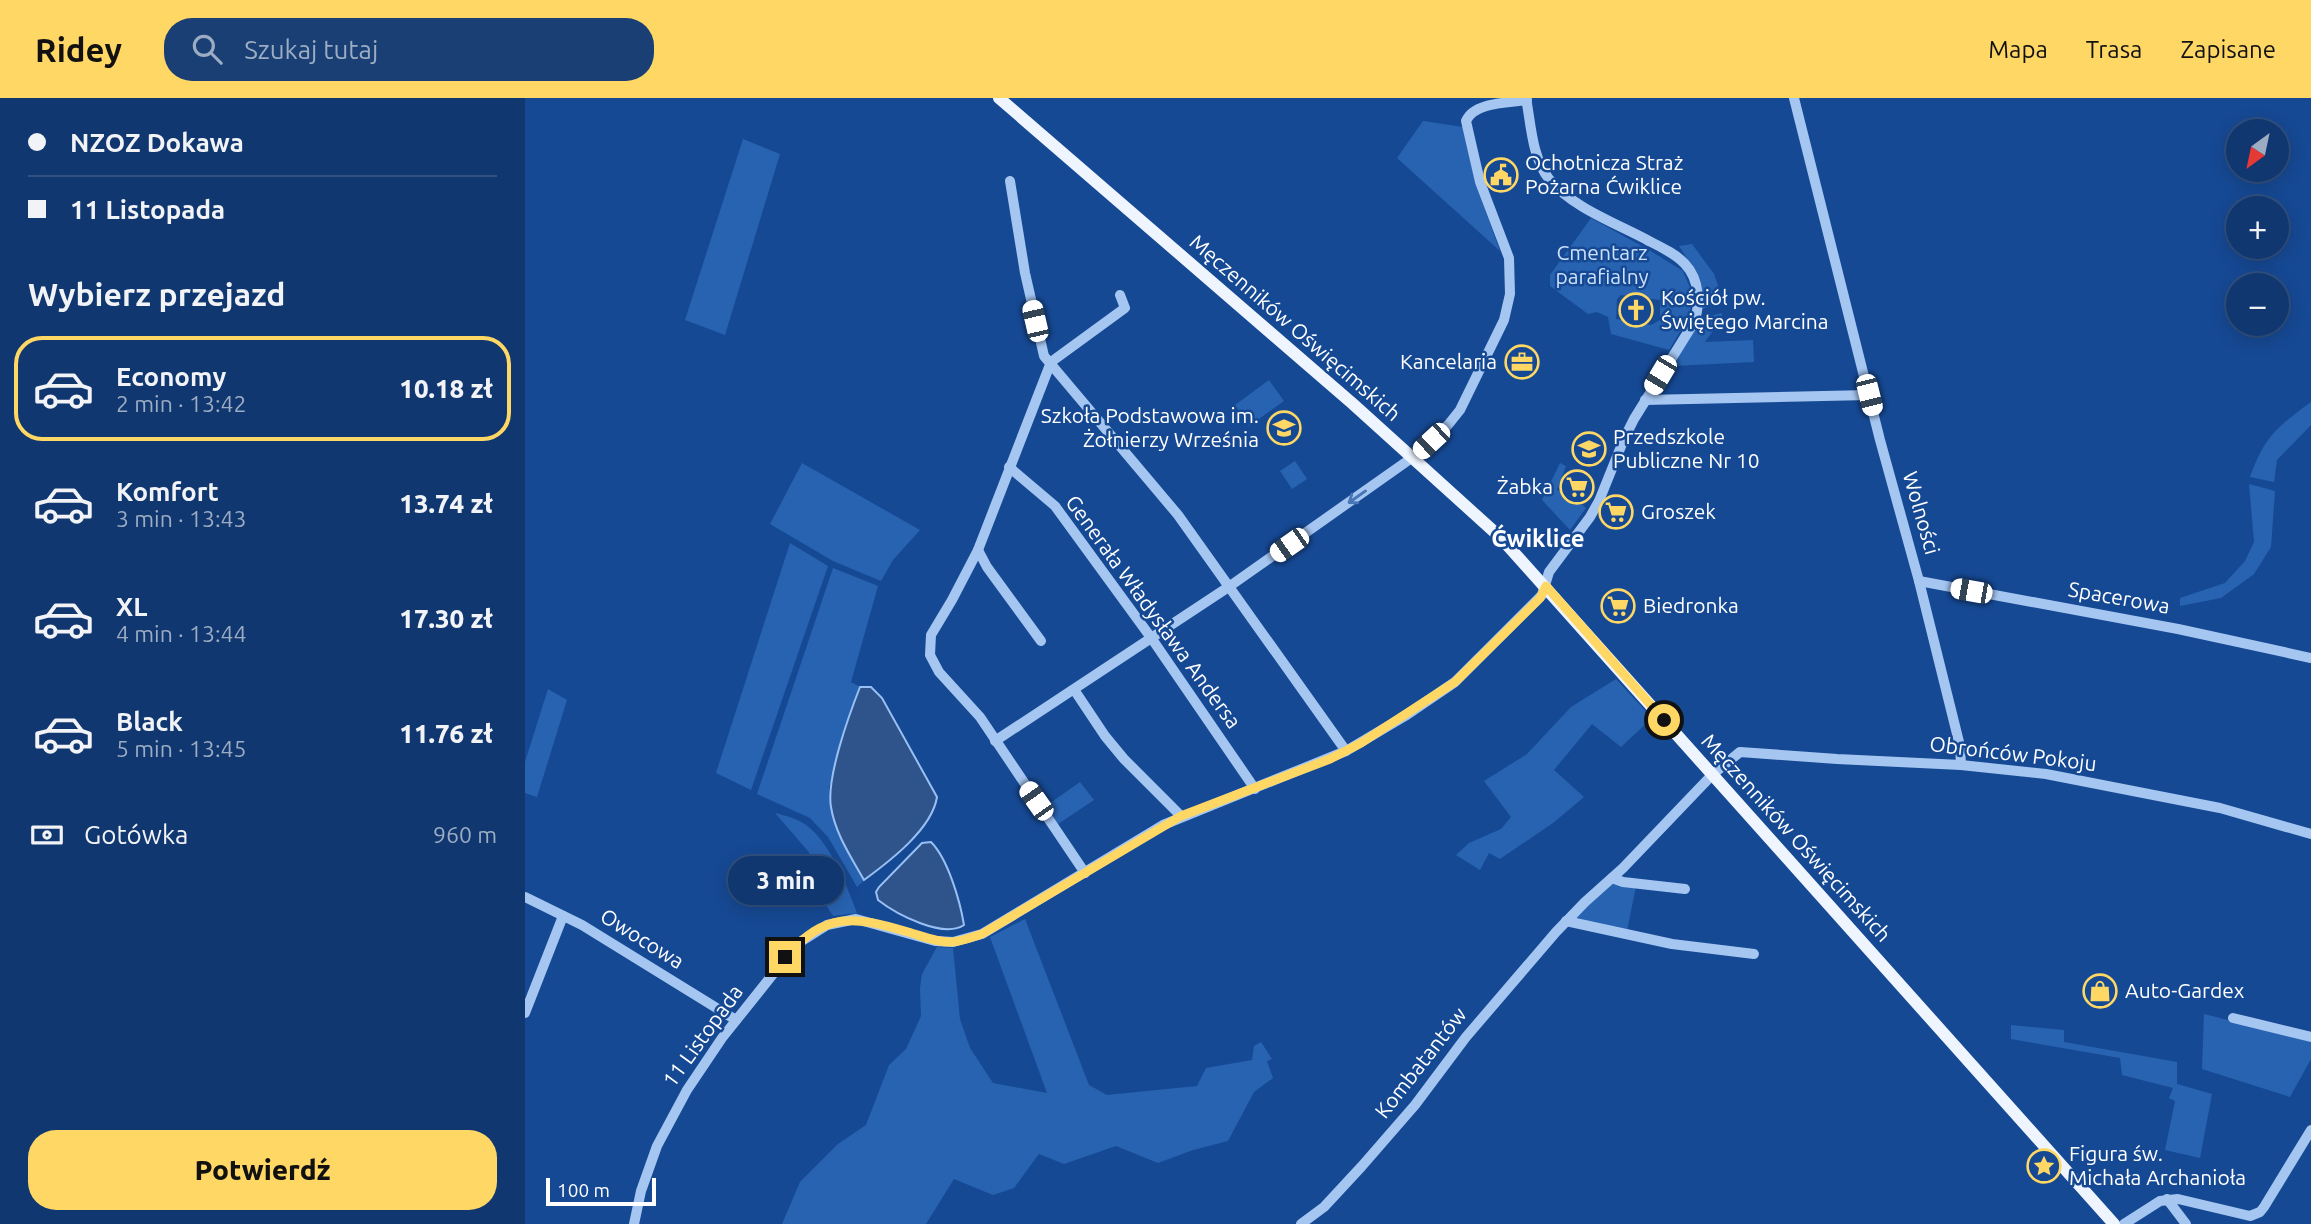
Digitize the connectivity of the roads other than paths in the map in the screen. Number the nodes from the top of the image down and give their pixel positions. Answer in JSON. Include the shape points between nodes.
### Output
{"nodes":[{"id":1,"x":999,"y":98,"type":"edge"},
{"id":2,"x":1794,"y":98,"type":"edge"},
{"id":3,"x":1527,"y":99,"type":"edge"},
{"id":4,"x":1010,"y":181,"type":"dead end"},
{"id":5,"x":1120,"y":295,"type":"dead end"},
{"id":6,"x":1051,"y":362,"type":"junction"},
{"id":7,"x":1869,"y":395,"type":"junction"},
{"id":8,"x":1645,"y":400,"type":"junction"},
{"id":9,"x":1413,"y":457,"type":"junction"},
{"id":10,"x":1009,"y":467,"type":"junction"},
{"id":11,"x":978,"y":550,"type":"junction"},
{"id":12,"x":1919,"y":582,"type":"junction"},
{"id":13,"x":1230,"y":586,"type":"junction"},
{"id":14,"x":1546,"y":586,"type":"junction"},
{"id":15,"x":1152,"y":639,"type":"junction"},
{"id":16,"x":1041,"y":641,"type":"dead end"},
{"id":17,"x":2311,"y":658,"type":"edge"},
{"id":18,"x":1075,"y":691,"type":"junction"},
{"id":19,"x":995,"y":741,"type":"junction"},
{"id":20,"x":1346,"y":751,"type":"junction"},
{"id":21,"x":1961,"y":765,"type":"junction"},
{"id":22,"x":1713,"y":774,"type":"junction"},
{"id":23,"x":1255,"y":789,"type":"junction"},
{"id":24,"x":1181,"y":816,"type":"junction"},
{"id":25,"x":2311,"y":834,"type":"edge"},
{"id":26,"x":1085,"y":873,"type":"junction"},
{"id":27,"x":1612,"y":878,"type":"junction"},
{"id":28,"x":1685,"y":889,"type":"dead end"},
{"id":29,"x":525,"y":897,"type":"edge"},
{"id":30,"x":563,"y":916,"type":"junction"},
{"id":31,"x":1566,"y":921,"type":"junction"},
{"id":32,"x":1754,"y":954,"type":"dead end"},
{"id":33,"x":525,"y":1013,"type":"edge"},
{"id":34,"x":2233,"y":1018,"type":"dead end"},
{"id":35,"x":736,"y":1020,"type":"junction"},
{"id":36,"x":2311,"y":1037,"type":"edge"},
{"id":37,"x":2311,"y":1130,"type":"edge"},
{"id":38,"x":2167,"y":1199,"type":"junction"},
{"id":39,"x":634,"y":1224,"type":"edge"},
{"id":40,"x":1301,"y":1224,"type":"edge"},
{"id":41,"x":2114,"y":1224,"type":"edge"},
{"id":42,"x":2124,"y":1224,"type":"edge"},
{"id":43,"x":2186,"y":1224,"type":"edge"}],
"edges":[{"from":1,"to":9,"type":"main road","name":"Męczenników Oświęcimskich"},
{"from":2,"to":7,"type":"street","name":"Wolności"},
{"from":3,"to":8,"type":"street","name":"11 Listopada","via":[[1539,164],[1549,180],[1568,198],[1686,264],[1694,278],[1698,294],[1693,324]]},
{"from":3,"to":9,"type":"street","via":[[1482,107],[1466,121],[1480,182],[1509,258],[1510,294],[1504,320],[1461,410]]},
{"from":4,"to":6,"type":"street","via":[[1035,321],[1044,356]]},
{"from":5,"to":6,"type":"street","via":[[1125,308]]},
{"from":6,"to":10,"type":"street"},
{"from":6,"to":13,"type":"street","via":[[1178,515]]},
{"from":7,"to":8,"type":"street"},
{"from":7,"to":12,"type":"street","name":"Wolności"},
{"from":8,"to":14,"type":"street","name":"11 Listopada","via":[[1599,501],[1549,572]]},
{"from":9,"to":13,"type":"street","one_way":true},
{"from":9,"to":14,"type":"main road","name":"Męczenników Oświęcimskich","via":[[1494,530]]},
{"from":10,"to":11,"type":"street"},
{"from":10,"to":15,"type":"street","name":"Generała Władysława Andersa","via":[[1055,506]]},
{"from":11,"to":16,"type":"street"},
{"from":11,"to":19,"type":"street","via":[[931,635],[930,649],[939,672]]},
{"from":12,"to":17,"type":"street","name":"Spacerowa"},
{"from":12,"to":21,"type":"street","name":"Wolności"},
{"from":13,"to":15,"type":"street"},
{"from":13,"to":20,"type":"street"},
{"from":14,"to":20,"type":"street","name":"11 Listopada","via":[[1540,598],[1455,682]]},
{"from":14,"to":22,"type":"main road","name":"Męczenników Oświęcimskich"},
{"from":15,"to":18,"type":"street"},
{"from":15,"to":23,"type":"street","name":"Generała Władysława Andersa"},
{"from":18,"to":19,"type":"street"},
{"from":18,"to":24,"type":"street","via":[[1118,751]]},
{"from":19,"to":26,"type":"street"},
{"from":20,"to":23,"type":"street","name":"11 Listopada"},
{"from":21,"to":22,"type":"street","name":"Obrońców Pokoju","via":[[1744,751]]},
{"from":21,"to":25,"type":"street","name":"Obrońców Pokoju","via":[[2046,774],[2162,796]]},
{"from":22,"to":27,"type":"street","name":"Kombatantów"},
{"from":22,"to":41,"type":"main road","name":"Męczenników Oświęcimskich"},
{"from":23,"to":24,"type":"street","name":"11 Listopada"},
{"from":24,"to":26,"type":"street","name":"11 Listopada"},
{"from":26,"to":35,"type":"street","name":"11 Listopada","via":[[982,934],[953,942],[867,920],[827,925],[797,944]]},
{"from":27,"to":28,"type":"street"},
{"from":27,"to":31,"type":"street","name":"Kombatantów"},
{"from":29,"to":30,"type":"street","name":"Owocowa"},
{"from":30,"to":33,"type":"street"},
{"from":30,"to":35,"type":"street","name":"Owocowa"},
{"from":31,"to":32,"type":"street","via":[[1672,944]]},
{"from":31,"to":40,"type":"street","name":"Kombatantów","via":[[1362,1166],[1324,1207]]},
{"from":34,"to":36,"type":"street"},
{"from":35,"to":39,"type":"street","name":"11 Listopada","via":[[667,1125]]},
{"from":37,"to":38,"type":"street","via":[[2256,1215]]},
{"from":38,"to":42,"type":"street"},
{"from":38,"to":43,"type":"street"}]}
